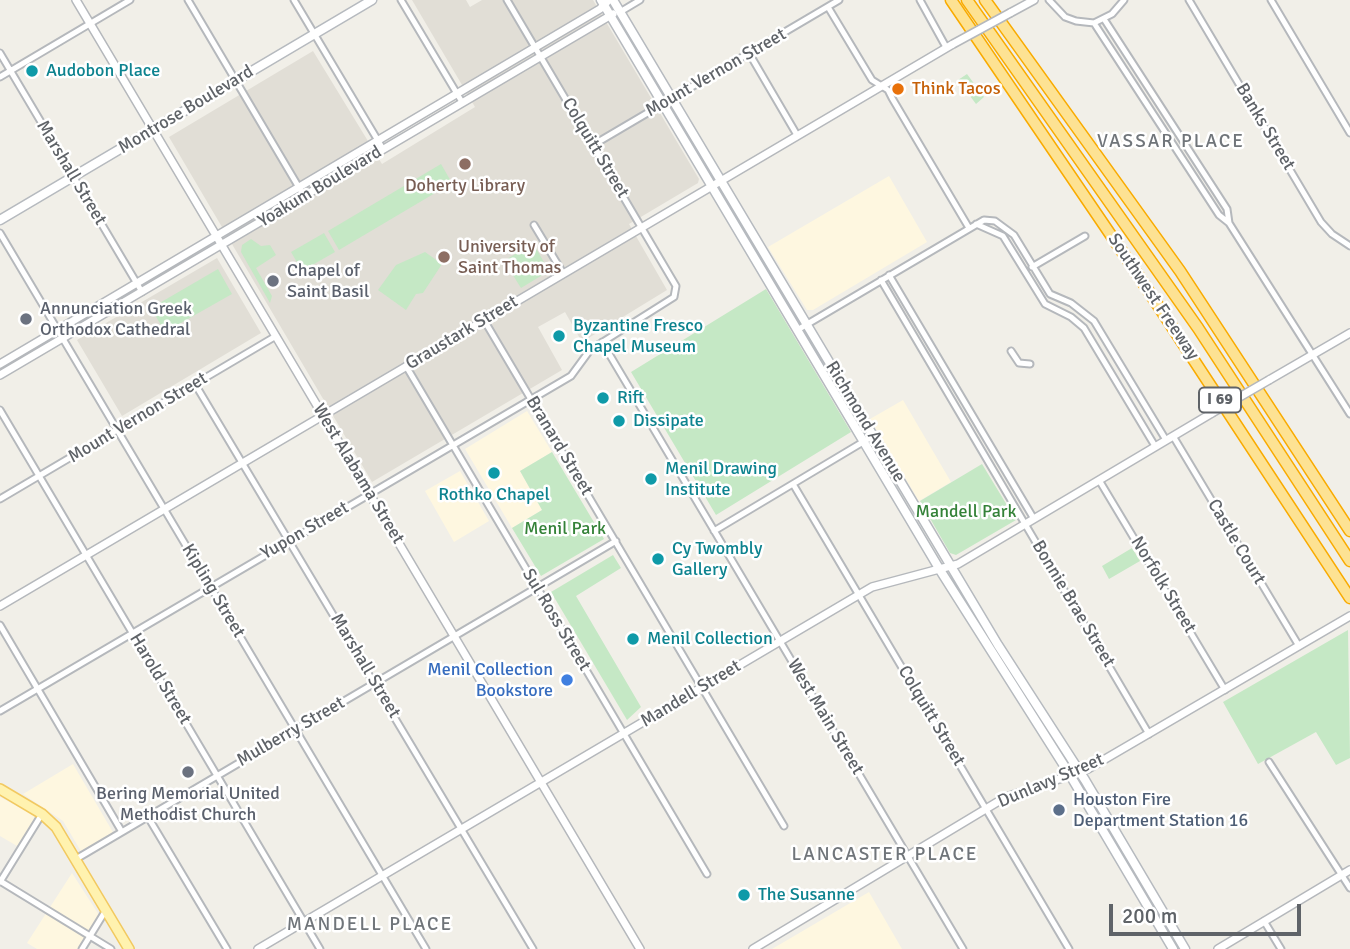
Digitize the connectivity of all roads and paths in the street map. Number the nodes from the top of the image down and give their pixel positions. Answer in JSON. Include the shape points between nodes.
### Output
{"nodes":[{"id":1,"x":76,"y":0,"type":"edge"},
{"id":2,"x":130,"y":0,"type":"edge"},
{"id":3,"x":188,"y":0,"type":"edge"},
{"id":4,"x":294,"y":0,"type":"edge"},
{"id":5,"x":372,"y":0,"type":"edge"},
{"id":6,"x":401,"y":0,"type":"edge"},
{"id":7,"x":507,"y":0,"type":"edge"},
{"id":8,"x":640,"y":0,"type":"edge"},
{"id":9,"x":839,"y":0,"type":"edge"},
{"id":10,"x":920,"y":0,"type":"edge"},
{"id":11,"x":951,"y":0,"type":"edge"},
{"id":12,"x":967,"y":0,"type":"edge"},
{"id":13,"x":985,"y":0,"type":"edge"},
{"id":14,"x":1034,"y":0,"type":"edge"},
{"id":15,"x":1049,"y":0,"type":"edge"},
{"id":16,"x":1124,"y":0,"type":"edge"},
{"id":17,"x":1189,"y":0,"type":"edge"},
{"id":18,"x":1271,"y":0,"type":"edge"},
{"id":19,"x":607,"y":1,"type":"edge"},
{"id":20,"x":828,"y":7,"type":"junction"},
{"id":21,"x":620,"y":12,"type":"junction"},
{"id":22,"x":610,"y":15,"type":"junction"},
{"id":23,"x":1104,"y":19,"type":"junction"},
{"id":24,"x":1094,"y":23,"type":"junction"},
{"id":25,"x":90,"y":24,"type":"junction"},
{"id":26,"x":314,"y":34,"type":"junction"},
{"id":27,"x":949,"y":46,"type":"junction"},
{"id":28,"x":535,"y":47,"type":"junction"},
{"id":29,"x":0,"y":53,"type":"edge"},
{"id":30,"x":749,"y":53,"type":"junction"},
{"id":31,"x":540,"y":56,"type":"junction"},
{"id":32,"x":10,"y":71,"type":"junction"},
{"id":33,"x":0,"y":77,"type":"edge"},
{"id":34,"x":236,"y":81,"type":"junction"},
{"id":35,"x":880,"y":86,"type":"junction"},
{"id":36,"x":457,"y":94,"type":"junction"},
{"id":37,"x":667,"y":101,"type":"junction"},
{"id":38,"x":462,"y":102,"type":"junction"},
{"id":39,"x":153,"y":130,"type":"junction"},
{"id":40,"x":1350,"y":133,"type":"edge"},
{"id":41,"x":797,"y":135,"type":"junction"},
{"id":42,"x":378,"y":141,"type":"junction"},
{"id":43,"x":593,"y":145,"type":"junction"},
{"id":44,"x":383,"y":149,"type":"junction"},
{"id":45,"x":74,"y":177,"type":"junction"},
{"id":46,"x":720,"y":180,"type":"junction"},
{"id":47,"x":712,"y":185,"type":"junction"},
{"id":48,"x":300,"y":188,"type":"junction"},
{"id":49,"x":304,"y":196,"type":"junction"},
{"id":50,"x":0,"y":220,"type":"edge"},
{"id":51,"x":1229,"y":223,"type":"junction"},
{"id":52,"x":976,"y":224,"type":"junction"},
{"id":53,"x":534,"y":225,"type":"dead end"},
{"id":54,"x":642,"y":226,"type":"junction"},
{"id":55,"x":968,"y":228,"type":"junction"},
{"id":56,"x":0,"y":233,"type":"edge"},
{"id":57,"x":217,"y":236,"type":"junction"},
{"id":58,"x":1085,"y":236,"type":"dead end"},
{"id":59,"x":222,"y":245,"type":"junction"},
{"id":60,"x":1350,"y":246,"type":"edge"},
{"id":61,"x":764,"y":262,"type":"junction"},
{"id":62,"x":1032,"y":267,"type":"junction"},
{"id":63,"x":563,"y":273,"type":"junction"},
{"id":64,"x":889,"y":275,"type":"junction"},
{"id":65,"x":881,"y":280,"type":"junction"},
{"id":66,"x":137,"y":284,"type":"junction"},
{"id":67,"x":142,"y":292,"type":"junction"},
{"id":68,"x":1051,"y":294,"type":"junction"},
{"id":69,"x":674,"y":297,"type":"joint"},
{"id":70,"x":1042,"y":300,"type":"junction"},
{"id":71,"x":484,"y":320,"type":"junction"},
{"id":72,"x":803,"y":327,"type":"junction"},
{"id":73,"x":58,"y":330,"type":"junction"},
{"id":74,"x":1350,"y":333,"type":"edge"},
{"id":75,"x":276,"y":336,"type":"junction"},
{"id":76,"x":63,"y":339,"type":"junction"},
{"id":77,"x":602,"y":342,"type":"junction"},
{"id":78,"x":1011,"y":351,"type":"dead end"},
{"id":79,"x":1314,"y":354,"type":"junction"},
{"id":80,"x":1030,"y":364,"type":"dead end"},
{"id":81,"x":0,"y":365,"type":"edge"},
{"id":82,"x":405,"y":366,"type":"junction"},
{"id":83,"x":0,"y":375,"type":"edge"},
{"id":84,"x":195,"y":384,"type":"junction"},
{"id":85,"x":531,"y":398,"type":"junction"},
{"id":86,"x":962,"y":398,"type":"junction"},
{"id":87,"x":953,"y":403,"type":"junction"},
{"id":88,"x":0,"y":410,"type":"edge"},
{"id":89,"x":323,"y":415,"type":"junction"},
{"id":90,"x":1350,"y":415,"type":"edge"},
{"id":91,"x":117,"y":430,"type":"junction"},
{"id":92,"x":873,"y":436,"type":"junction"},
{"id":93,"x":1169,"y":438,"type":"junction"},
{"id":94,"x":865,"y":442,"type":"junction"},
{"id":95,"x":452,"y":443,"type":"junction"},
{"id":96,"x":1155,"y":446,"type":"junction"},
{"id":97,"x":243,"y":462,"type":"junction"},
{"id":98,"x":40,"y":476,"type":"junction"},
{"id":99,"x":1099,"y":480,"type":"junction"},
{"id":100,"x":793,"y":484,"type":"junction"},
{"id":101,"x":369,"y":493,"type":"junction"},
{"id":102,"x":0,"y":499,"type":"edge"},
{"id":103,"x":164,"y":509,"type":"junction"},
{"id":104,"x":1034,"y":519,"type":"junction"},
{"id":105,"x":1026,"y":524,"type":"junction"},
{"id":106,"x":714,"y":531,"type":"junction"},
{"id":107,"x":1350,"y":531,"type":"edge"},
{"id":108,"x":290,"y":540,"type":"junction"},
{"id":109,"x":616,"y":541,"type":"junction"},
{"id":110,"x":86,"y":555,"type":"junction"},
{"id":111,"x":1350,"y":561,"type":"edge"},
{"id":112,"x":951,"y":567,"type":"junction"},
{"id":113,"x":940,"y":570,"type":"junction"},
{"id":114,"x":210,"y":586,"type":"junction"},
{"id":115,"x":537,"y":588,"type":"junction"},
{"id":116,"x":1348,"y":593,"type":"edge"},
{"id":117,"x":859,"y":594,"type":"junction"},
{"id":118,"x":0,"y":606,"type":"edge"},
{"id":119,"x":1350,"y":617,"type":"edge"},
{"id":120,"x":0,"y":625,"type":"edge"},
{"id":121,"x":133,"y":633,"type":"junction"},
{"id":122,"x":454,"y":636,"type":"junction"},
{"id":123,"x":780,"y":641,"type":"junction"},
{"id":124,"x":1299,"y":647,"type":"junction"},
{"id":125,"x":375,"y":683,"type":"junction"},
{"id":126,"x":702,"y":688,"type":"junction"},
{"id":127,"x":38,"y":689,"type":"junction"},
{"id":128,"x":1226,"y":691,"type":"junction"},
{"id":129,"x":0,"y":711,"type":"edge"},
{"id":130,"x":296,"y":730,"type":"junction"},
{"id":131,"x":624,"y":734,"type":"junction"},
{"id":132,"x":1149,"y":734,"type":"junction"},
{"id":133,"x":1269,"y":762,"type":"dead end"},
{"id":134,"x":1080,"y":772,"type":"junction"},
{"id":135,"x":1070,"y":775,"type":"junction"},
{"id":136,"x":218,"y":776,"type":"junction"},
{"id":137,"x":541,"y":783,"type":"junction"},
{"id":138,"x":0,"y":789,"type":"edge"},
{"id":139,"x":986,"y":810,"type":"junction"},
{"id":140,"x":42,"y":814,"type":"junction"},
{"id":141,"x":148,"y":817,"type":"junction"},
{"id":142,"x":784,"y":826,"type":"dead end"},
{"id":143,"x":461,"y":829,"type":"junction"},
{"id":144,"x":122,"y":832,"type":"junction"},
{"id":145,"x":908,"y":856,"type":"junction"},
{"id":146,"x":76,"y":859,"type":"junction"},
{"id":147,"x":1350,"y":870,"type":"edge"},
{"id":148,"x":708,"y":874,"type":"dead end"},
{"id":149,"x":382,"y":875,"type":"junction"},
{"id":150,"x":1342,"y":875,"type":"junction"},
{"id":151,"x":0,"y":881,"type":"edge"},
{"id":152,"x":1350,"y":888,"type":"edge"},
{"id":153,"x":106,"y":910,"type":"junction"},
{"id":154,"x":1264,"y":921,"type":"junction"},
{"id":155,"x":304,"y":922,"type":"junction"},
{"id":156,"x":90,"y":936,"type":"junction"},
{"id":157,"x":82,"y":949,"type":"edge"},
{"id":158,"x":111,"y":949,"type":"edge"},
{"id":159,"x":128,"y":949,"type":"edge"},
{"id":160,"x":227,"y":949,"type":"edge"},
{"id":161,"x":258,"y":949,"type":"edge"},
{"id":162,"x":320,"y":949,"type":"edge"},
{"id":163,"x":426,"y":949,"type":"edge"},
{"id":164,"x":533,"y":949,"type":"edge"},
{"id":165,"x":640,"y":949,"type":"edge"},
{"id":166,"x":753,"y":949,"type":"edge"},
{"id":167,"x":963,"y":949,"type":"edge"},
{"id":168,"x":1069,"y":949,"type":"edge"},
{"id":169,"x":1173,"y":949,"type":"edge"},
{"id":170,"x":1185,"y":949,"type":"edge"},
{"id":171,"x":1218,"y":949,"type":"edge"},
{"id":172,"x":1280,"y":949,"type":"edge"}],
"edges":[{"from":1,"to":25,"type":"street","name":"West Alabama Street"},
{"from":2,"to":25,"type":"street"},
{"from":3,"to":34,"type":"street"},
{"from":4,"to":26,"type":"street"},
{"from":5,"to":26,"type":"main road","name":"Montrose Boulevard"},
{"from":6,"to":36,"type":"street"},
{"from":7,"to":28,"type":"street","name":"Colquitt Street"},
{"from":8,"to":21,"type":"street","name":"Yoakum Boulevard"},
{"from":9,"to":20,"type":"street","name":"Mount Vernon Street"},
{"from":10,"to":27,"type":"street"},
{"from":11,"to":116,"type":"highway","name":"Southwest Freeway","number":"I 69"},
{"from":12,"to":111,"type":"highway","via":[[1198,328]]},
{"from":13,"to":107,"type":"highway","name":"Southwest Freeway","number":"I 69","via":[[1180,271]]},
{"from":14,"to":27,"type":"street","name":"Graustark Street","bridge":true},
{"from":15,"to":24,"type":"street","via":[[1065,17]]},
{"from":16,"to":23,"type":"street"},
{"from":17,"to":60,"type":"street","name":"Banks Street","via":[[1321,222]]},
{"from":18,"to":40,"type":"street"},
{"from":19,"to":21,"type":"main road","name":"Richmond Avenue"},
{"from":19,"to":22,"type":"main road","name":"Richmond Avenue"},
{"from":19,"to":28,"type":"street","name":"Yoakum Boulevard"},
{"from":20,"to":30,"type":"street","name":"Mount Vernon Street"},
{"from":20,"to":35,"type":"street"},
{"from":21,"to":22,"type":"street","name":"Yoakum Boulevard"},
{"from":21,"to":37,"type":"main road","name":"Richmond Avenue"},
{"from":22,"to":31,"type":"street","name":"Yoakum Boulevard"},
{"from":22,"to":37,"type":"main road","name":"Richmond Avenue"},
{"from":23,"to":24,"type":"street"},
{"from":23,"to":51,"type":"street","via":[[1227,209]]},
{"from":24,"to":51,"type":"street","via":[[1219,215]]},
{"from":25,"to":32,"type":"street"},
{"from":25,"to":39,"type":"street","name":"West Alabama Street"},
{"from":26,"to":34,"type":"main road","name":"Montrose Boulevard"},
{"from":26,"to":42,"type":"street"},
{"from":27,"to":35,"type":"street","name":"Graustark Street"},
{"from":28,"to":31,"type":"street","name":"Colquitt Street"},
{"from":28,"to":36,"type":"street","name":"Yoakum Boulevard"},
{"from":29,"to":32,"type":"street","name":"Marshall Street"},
{"from":30,"to":37,"type":"street","name":"Mount Vernon Street"},
{"from":30,"to":41,"type":"street"},
{"from":31,"to":38,"type":"street","name":"Yoakum Boulevard"},
{"from":31,"to":43,"type":"street","name":"Colquitt Street"},
{"from":32,"to":33,"type":"street"},
{"from":32,"to":45,"type":"street","name":"Marshall Street"},
{"from":34,"to":39,"type":"main road","name":"Montrose Boulevard"},
{"from":34,"to":48,"type":"street"},
{"from":35,"to":41,"type":"street","name":"Graustark Street"},
{"from":35,"to":55,"type":"street","via":[[892,98]]},
{"from":36,"to":38,"type":"street"},
{"from":36,"to":42,"type":"street","name":"Yoakum Boulevard"},
{"from":37,"to":43,"type":"street","name":"Mount Vernon Street"},
{"from":37,"to":46,"type":"main road","name":"Richmond Avenue"},
{"from":37,"to":47,"type":"main road","name":"Richmond Avenue"},
{"from":38,"to":44,"type":"street","name":"Yoakum Boulevard"},
{"from":39,"to":45,"type":"main road","name":"Montrose Boulevard"},
{"from":39,"to":57,"type":"street","name":"West Alabama Street"},
{"from":41,"to":46,"type":"street","name":"Graustark Street"},
{"from":42,"to":44,"type":"street"},
{"from":42,"to":48,"type":"street","name":"Yoakum Boulevard"},
{"from":43,"to":54,"type":"street","name":"Colquitt Street"},
{"from":44,"to":49,"type":"street","name":"Yoakum Boulevard"},
{"from":45,"to":50,"type":"main road","name":"Montrose Boulevard"},
{"from":45,"to":66,"type":"street","name":"Marshall Street"},
{"from":46,"to":47,"type":"street","name":"Graustark Street"},
{"from":46,"to":61,"type":"main road","name":"Richmond Avenue"},
{"from":47,"to":54,"type":"street","name":"Graustark Street"},
{"from":47,"to":61,"type":"main road","name":"Richmond Avenue"},
{"from":48,"to":49,"type":"street"},
{"from":48,"to":57,"type":"street","name":"Yoakum Boulevard"},
{"from":49,"to":59,"type":"street","name":"Yoakum Boulevard"},
{"from":51,"to":79,"type":"street"},
{"from":52,"to":55,"type":"street"},
{"from":52,"to":62,"type":"street","name":"Castle Court","via":[[987,219],[1004,226]]},
{"from":52,"to":70,"type":"street","via":[[1005,239]]},
{"from":53,"to":63,"type":"street"},
{"from":54,"to":63,"type":"street","name":"Graustark Street"},
{"from":54,"to":69,"type":"street","name":"Colquitt Street","via":[[677,286]]},
{"from":55,"to":64,"type":"street"},
{"from":56,"to":73,"type":"street","name":"Kipling Street"},
{"from":57,"to":59,"type":"street","name":"West Alabama Street"},
{"from":57,"to":66,"type":"street","name":"Yoakum Boulevard"},
{"from":58,"to":62,"type":"street"},
{"from":59,"to":67,"type":"street","name":"Yoakum Boulevard"},
{"from":59,"to":75,"type":"street","name":"West Alabama Street"},
{"from":61,"to":72,"type":"main road","name":"Richmond Avenue"},
{"from":62,"to":68,"type":"street","name":"Castle Court"},
{"from":63,"to":71,"type":"street","name":"Graustark Street"},
{"from":64,"to":65,"type":"street"},
{"from":64,"to":86,"type":"street","name":"Bonnie Brae Street"},
{"from":65,"to":72,"type":"street"},
{"from":65,"to":87,"type":"street","name":"Bonnie Brae Street"},
{"from":66,"to":67,"type":"street","name":"Marshall Street"},
{"from":66,"to":73,"type":"street","name":"Yoakum Boulevard"},
{"from":67,"to":76,"type":"street","name":"Yoakum Boulevard"},
{"from":68,"to":70,"type":"street"},
{"from":68,"to":93,"type":"street","name":"Castle Court","via":[[1094,321]]},
{"from":69,"to":77,"type":"street","name":"Yupon Street"},
{"from":70,"to":96,"type":"street","via":[[1084,328]]},
{"from":71,"to":82,"type":"street","name":"Graustark Street"},
{"from":71,"to":85,"type":"street","name":"Branard Street"},
{"from":72,"to":92,"type":"main road","name":"Richmond Avenue"},
{"from":72,"to":94,"type":"main road","name":"Richmond Avenue"},
{"from":73,"to":76,"type":"street","name":"Kipling Street"},
{"from":73,"to":81,"type":"street","name":"Yoakum Boulevard"},
{"from":74,"to":79,"type":"street","name":"Mandell Street"},
{"from":75,"to":84,"type":"street","name":"Mount Vernon Street"},
{"from":75,"to":89,"type":"street","name":"West Alabama Street"},
{"from":76,"to":83,"type":"street","name":"Yoakum Boulevard"},
{"from":76,"to":91,"type":"street","name":"Kipling Street"},
{"from":77,"to":85,"type":"street","name":"Yupon Street","via":[[571,376]]},
{"from":77,"to":106,"type":"street","name":"West Main Street"},
{"from":78,"to":80,"type":"street","via":[[1019,363]]},
{"from":79,"to":90,"type":"street"},
{"from":79,"to":93,"type":"street","name":"Mandell Street","bridge":true},
{"from":82,"to":89,"type":"street","name":"Graustark Street"},
{"from":82,"to":95,"type":"street","name":"Sul Ross Street"},
{"from":84,"to":91,"type":"street","name":"Mount Vernon Street"},
{"from":84,"to":97,"type":"street","name":"Marshall Street"},
{"from":85,"to":95,"type":"street","name":"Yupon Street"},
{"from":85,"to":109,"type":"street","name":"Branard Street"},
{"from":86,"to":87,"type":"street"},
{"from":86,"to":104,"type":"street","name":"Bonnie Brae Street"},
{"from":87,"to":105,"type":"street","name":"Bonnie Brae Street"},
{"from":88,"to":98,"type":"street","name":"Harold Street"},
{"from":89,"to":97,"type":"street","name":"Graustark Street"},
{"from":89,"to":101,"type":"street","name":"West Alabama Street"},
{"from":91,"to":98,"type":"street","name":"Mount Vernon Street"},
{"from":91,"to":103,"type":"street","name":"Kipling Street"},
{"from":92,"to":94,"type":"street"},
{"from":92,"to":112,"type":"main road","name":"Richmond Avenue"},
{"from":93,"to":96,"type":"street","name":"Mandell Street"},
{"from":93,"to":124,"type":"street","name":"Castle Court"},
{"from":94,"to":100,"type":"street"},
{"from":94,"to":113,"type":"main road","name":"Richmond Avenue"},
{"from":95,"to":101,"type":"street","name":"Yupon Street"},
{"from":95,"to":115,"type":"street","name":"Sul Ross Street"},
{"from":96,"to":99,"type":"street","name":"Mandell Street"},
{"from":97,"to":103,"type":"street","name":"Graustark Street"},
{"from":97,"to":108,"type":"street","name":"Marshall Street"},
{"from":98,"to":102,"type":"street","name":"Mount Vernon Street"},
{"from":98,"to":110,"type":"street","name":"Harold Street"},
{"from":99,"to":104,"type":"street","name":"Mandell Street"},
{"from":99,"to":128,"type":"street","name":"Norfolk Street"},
{"from":100,"to":106,"type":"street"},
{"from":100,"to":117,"type":"street","name":"Colquitt Street"},
{"from":101,"to":108,"type":"street","name":"Yupon Street"},
{"from":101,"to":122,"type":"street","name":"West Alabama Street"},
{"from":103,"to":110,"type":"street","name":"Graustark Street"},
{"from":103,"to":114,"type":"street","name":"Kipling Street"},
{"from":104,"to":105,"type":"street","name":"Mandell Street"},
{"from":105,"to":112,"type":"street","name":"Mandell Street"},
{"from":105,"to":132,"type":"street","name":"Bonnie Brae Street"},
{"from":106,"to":123,"type":"street","name":"West Main Street"},
{"from":108,"to":114,"type":"street","name":"Yupon Street"},
{"from":108,"to":125,"type":"street","name":"Marshall Street"},
{"from":109,"to":115,"type":"street","name":"Mulberry Street"},
{"from":109,"to":126,"type":"street","name":"Branard Street"},
{"from":110,"to":118,"type":"street","name":"Graustark Street"},
{"from":110,"to":121,"type":"street","name":"Harold Street"},
{"from":112,"to":113,"type":"street","name":"Mandell Street"},
{"from":112,"to":134,"type":"main road","name":"Richmond Avenue"},
{"from":113,"to":117,"type":"street","name":"Mandell Street","via":[[888,580]]},
{"from":113,"to":135,"type":"main road","name":"Richmond Avenue"},
{"from":114,"to":121,"type":"street","name":"Yupon Street"},
{"from":114,"to":130,"type":"street","name":"Kipling Street"},
{"from":115,"to":122,"type":"street","name":"Mulberry Street"},
{"from":115,"to":131,"type":"street","name":"Sul Ross Street"},
{"from":117,"to":123,"type":"street","name":"Mandell Street"},
{"from":117,"to":139,"type":"street","name":"Colquitt Street"},
{"from":119,"to":124,"type":"street","name":"Dunlavy Street"},
{"from":120,"to":127,"type":"street"},
{"from":121,"to":127,"type":"street","name":"Yupon Street"},
{"from":121,"to":136,"type":"street","name":"Harold Street"},
{"from":122,"to":125,"type":"street","name":"Mulberry Street"},
{"from":122,"to":137,"type":"street","name":"West Alabama Street"},
{"from":123,"to":126,"type":"street","name":"Mandell Street"},
{"from":123,"to":145,"type":"street","name":"West Main Street"},
{"from":124,"to":128,"type":"street","name":"Dunlavy Street"},
{"from":125,"to":130,"type":"street","name":"Mulberry Street"},
{"from":125,"to":143,"type":"street","name":"Marshall Street"},
{"from":126,"to":131,"type":"street","name":"Mandell Street"},
{"from":126,"to":142,"type":"street","name":"Branard Street"},
{"from":127,"to":129,"type":"street","name":"Yupon Street"},
{"from":127,"to":144,"type":"street"},
{"from":128,"to":132,"type":"street","name":"Dunlavy Street"},
{"from":130,"to":136,"type":"street","name":"Mulberry Street"},
{"from":130,"to":149,"type":"street","name":"Kipling Street"},
{"from":131,"to":137,"type":"street","name":"Mandell Street"},
{"from":131,"to":148,"type":"street","name":"Sul Ross Street"},
{"from":132,"to":134,"type":"street","name":"Dunlavy Street"},
{"from":133,"to":150,"type":"street"},
{"from":134,"to":135,"type":"street","name":"Dunlavy Street"},
{"from":134,"to":170,"type":"main road","name":"Richmond Avenue"},
{"from":135,"to":139,"type":"street","name":"Dunlavy Street","via":[[1016,793]]},
{"from":135,"to":169,"type":"main road","name":"Richmond Avenue"},
{"from":136,"to":141,"type":"street","name":"Mulberry Street"},
{"from":136,"to":155,"type":"street","name":"Harold Street"},
{"from":137,"to":143,"type":"street","name":"Mandell Street"},
{"from":137,"to":165,"type":"street","name":"West Alabama Street"},
{"from":138,"to":140,"type":"main road"},
{"from":139,"to":145,"type":"street","name":"Dunlavy Street"},
{"from":139,"to":168,"type":"street","name":"Colquitt Street"},
{"from":140,"to":146,"type":"main road"},
{"from":140,"to":151,"type":"street"},
{"from":141,"to":144,"type":"street","name":"Mulberry Street"},
{"from":141,"to":160,"type":"street"},
{"from":143,"to":149,"type":"street","name":"Mandell Street"},
{"from":143,"to":164,"type":"street","name":"Marshall Street"},
{"from":144,"to":146,"type":"street","name":"Mulberry Street"},
{"from":145,"to":166,"type":"street","name":"Dunlavy Street"},
{"from":145,"to":167,"type":"street","name":"West Main Street"},
{"from":146,"to":153,"type":"main road"},
{"from":147,"to":150,"type":"street"},
{"from":149,"to":155,"type":"street","name":"Mandell Street"},
{"from":149,"to":163,"type":"street","name":"Kipling Street"},
{"from":150,"to":152,"type":"street"},
{"from":150,"to":154,"type":"street"},
{"from":151,"to":156,"type":"street"},
{"from":153,"to":156,"type":"street"},
{"from":153,"to":159,"type":"main road"},
{"from":154,"to":171,"type":"street"},
{"from":154,"to":172,"type":"street"},
{"from":155,"to":161,"type":"street","name":"Mandell Street"},
{"from":155,"to":162,"type":"street","name":"Harold Street"},
{"from":156,"to":157,"type":"street"},
{"from":156,"to":158,"type":"street"}]}
